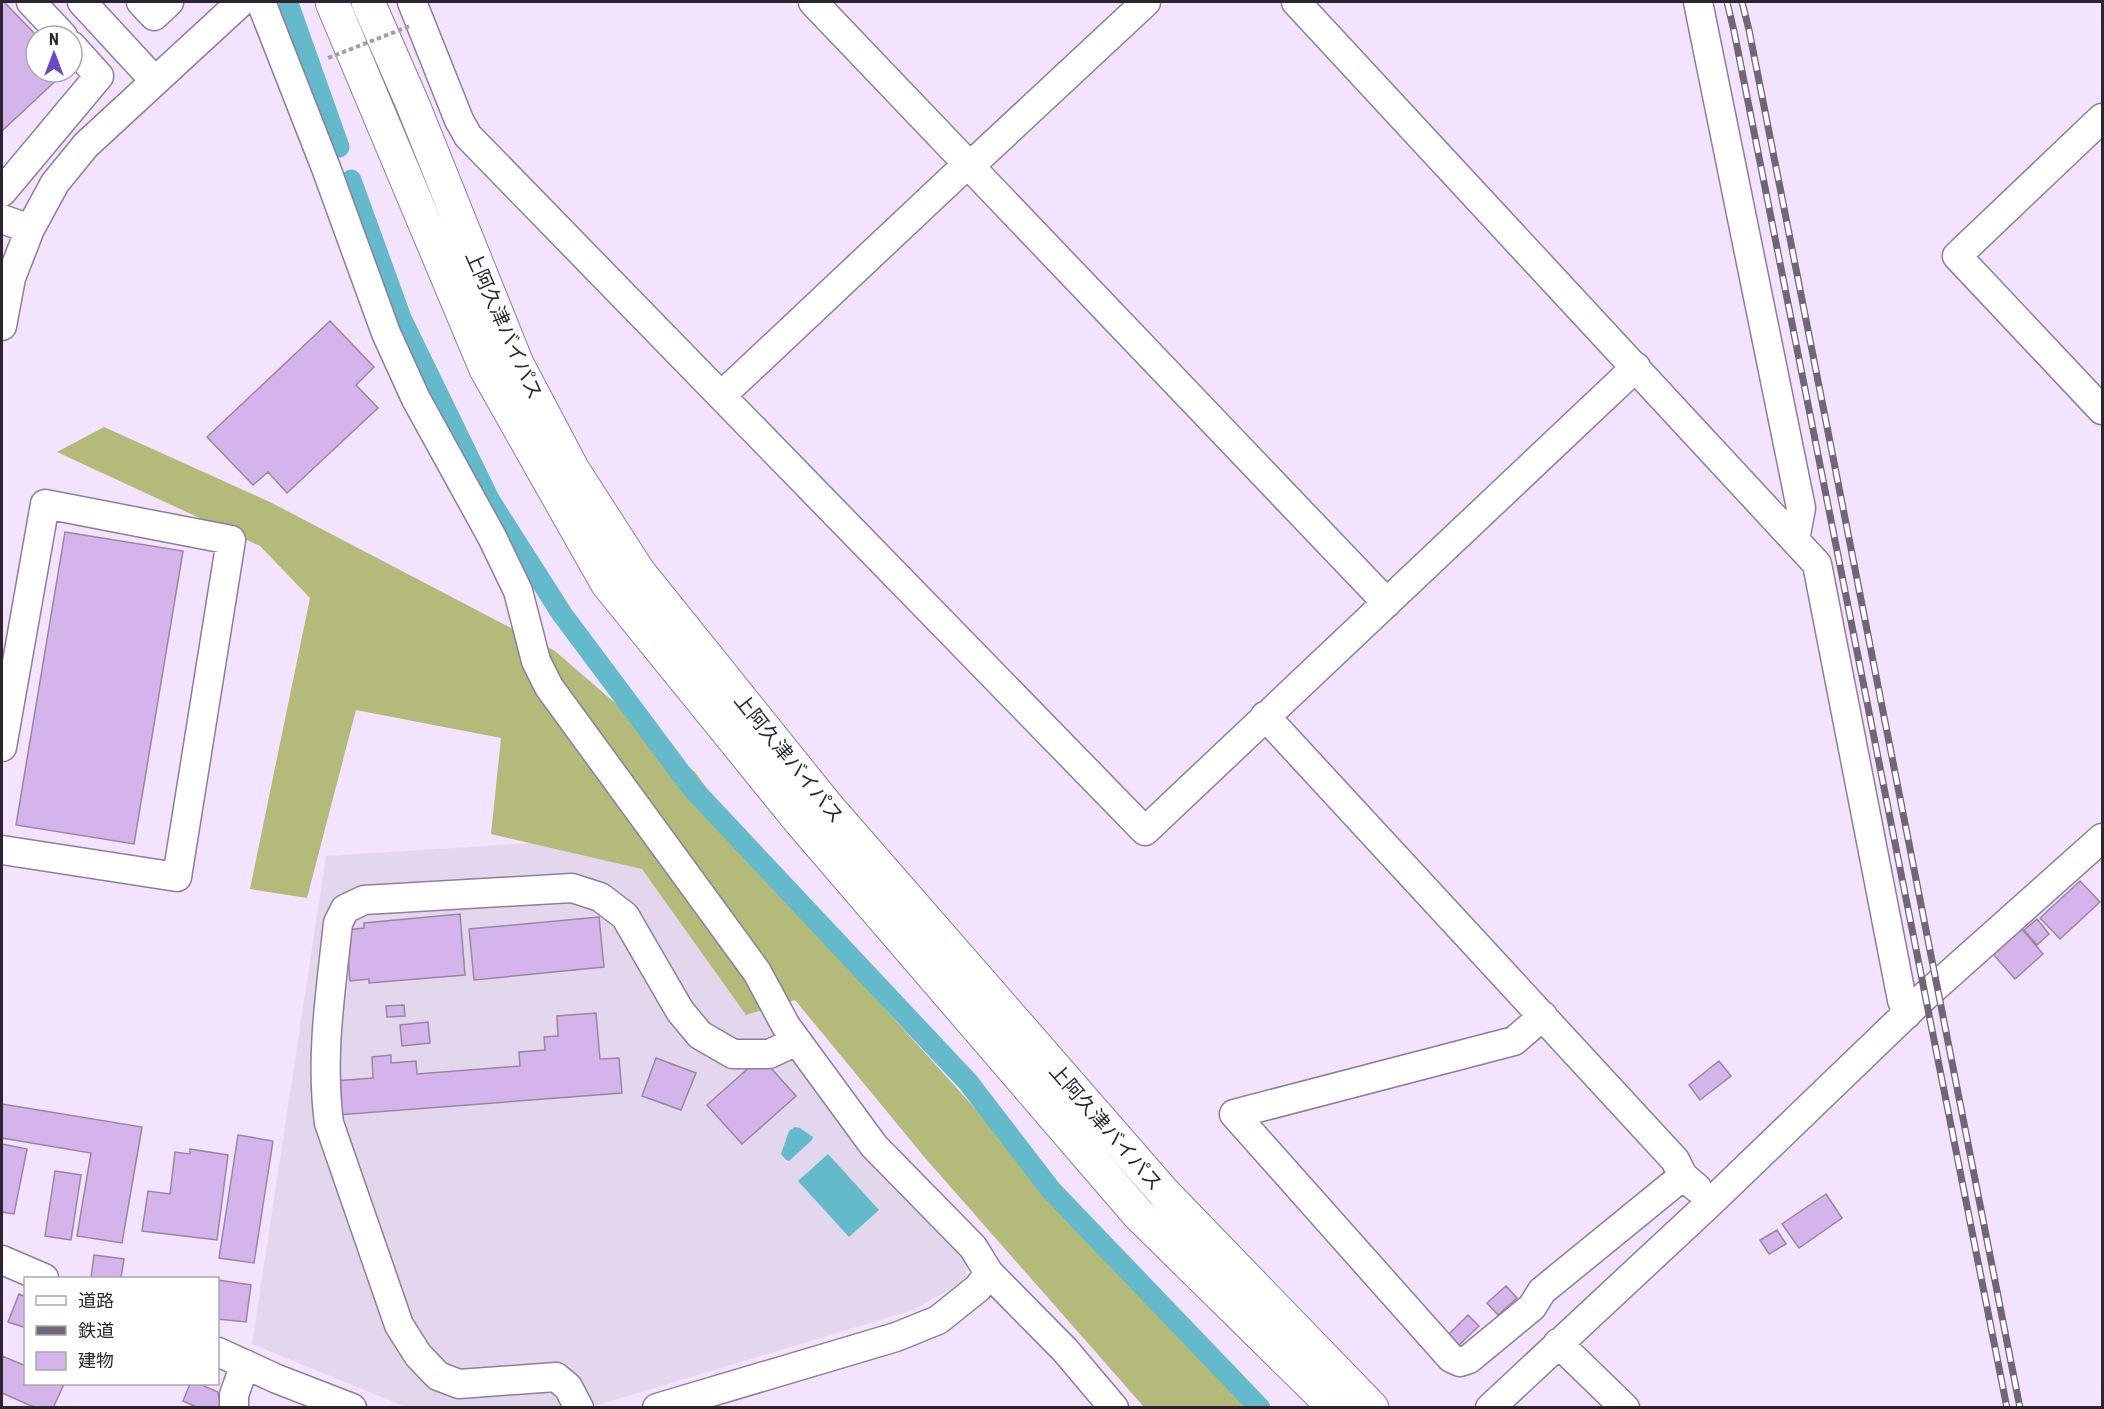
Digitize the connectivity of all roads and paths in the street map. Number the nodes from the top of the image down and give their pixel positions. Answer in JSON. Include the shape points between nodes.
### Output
{"nodes":[{"id":1,"x":82,"y":2,"type":"edge"},
{"id":2,"x":141,"y":2,"type":"edge"},
{"id":3,"x":169,"y":2,"type":"edge"},
{"id":4,"x":241,"y":2,"type":"edge"},
{"id":5,"x":261,"y":2,"type":"edge"},
{"id":6,"x":332,"y":2,"type":"edge"},
{"id":7,"x":368,"y":2,"type":"edge"},
{"id":8,"x":813,"y":2,"type":"edge"},
{"id":9,"x":1146,"y":2,"type":"edge"},
{"id":10,"x":1296,"y":2,"type":"edge"},
{"id":11,"x":1698,"y":2,"type":"edge"},
{"id":12,"x":35,"y":3,"type":"edge"},
{"id":13,"x":411,"y":14,"type":"edge"},
{"id":14,"x":53,"y":24,"type":"edge"},
{"id":15,"x":327,"y":58,"type":"dead end"},
{"id":16,"x":84,"y":59,"type":"edge"},
{"id":17,"x":154,"y":80,"type":"junction"},
{"id":18,"x":2103,"y":118,"type":"edge"},
{"id":19,"x":970,"y":166,"type":"junction"},
{"id":20,"x":2,"y":192,"type":"edge"},
{"id":21,"x":2,"y":219,"type":"edge"},
{"id":22,"x":30,"y":229,"type":"junction"},
{"id":23,"x":2,"y":326,"type":"edge"},
{"id":24,"x":1636,"y":367,"type":"junction"},
{"id":25,"x":722,"y":396,"type":"junction"},
{"id":26,"x":2103,"y":410,"type":"edge"},
{"id":27,"x":1795,"y":540,"type":"junction"},
{"id":28,"x":1387,"y":603,"type":"junction"},
{"id":29,"x":1265,"y":716,"type":"junction"},
{"id":30,"x":2,"y":747,"type":"edge"},
{"id":31,"x":2,"y":849,"type":"edge"},
{"id":32,"x":2098,"y":851,"type":"edge"},
{"id":33,"x":1907,"y":1014,"type":"junction"},
{"id":34,"x":1543,"y":1016,"type":"junction"},
{"id":35,"x":797,"y":1041,"type":"junction"},
{"id":36,"x":1683,"y":1176,"type":"junction"},
{"id":37,"x":1711,"y":1202,"type":"junction"},
{"id":38,"x":2,"y":1260,"type":"edge"},
{"id":39,"x":989,"y":1273,"type":"junction"},
{"id":40,"x":42,"y":1277,"type":"edge"},
{"id":41,"x":1558,"y":1343,"type":"junction"},
{"id":42,"x":219,"y":1352,"type":"edge"},
{"id":43,"x":245,"y":1364,"type":"junction"},
{"id":44,"x":1101,"y":1404,"type":"edge"},
{"id":45,"x":234,"y":1407,"type":"edge"},
{"id":46,"x":352,"y":1407,"type":"edge"},
{"id":47,"x":579,"y":1407,"type":"edge"},
{"id":48,"x":657,"y":1407,"type":"edge"},
{"id":49,"x":1335,"y":1407,"type":"edge"},
{"id":50,"x":1372,"y":1407,"type":"edge"},
{"id":51,"x":1490,"y":1407,"type":"edge"},
{"id":52,"x":1625,"y":1407,"type":"edge"}],
"edges":[{"from":1,"to":17,"type":"street"},
{"from":2,"to":3,"type":"street","via":[[154,16]]},
{"from":4,"to":17,"type":"street"},
{"from":5,"to":35,"type":"street","via":[[386,333],[416,399],[518,591],[536,661],[757,972]]},
{"from":6,"to":49,"type":"highway","name":"上阿久津バイパス","via":[[486,369],[607,583],[800,821],[1138,1214]]},
{"from":7,"to":50,"type":"highway","name":"上阿久津バイパス","via":[[517,364],[573,470],[638,571],[826,805],[1165,1194]]},
{"from":8,"to":19,"type":"street"},
{"from":9,"to":19,"type":"street"},
{"from":10,"to":24,"type":"street"},
{"from":11,"to":27,"type":"street","via":[[1802,508]]},
{"from":12,"to":14,"type":"street"},
{"from":13,"to":15,"type":"path","bridge":true},
{"from":13,"to":25,"type":"street","via":[[468,136]]},
{"from":16,"to":20,"type":"street","via":[[99,76]]},
{"from":17,"to":22,"type":"street","via":[[86,145],[56,183]]},
{"from":18,"to":26,"type":"street","via":[[1957,256]]},
{"from":19,"to":25,"type":"street","via":[[958,173]]},
{"from":19,"to":28,"type":"street"},
{"from":21,"to":22,"type":"street"},
{"from":22,"to":23,"type":"street","via":[[10,278]]},
{"from":24,"to":27,"type":"street"},
{"from":24,"to":28,"type":"street"},
{"from":25,"to":29,"type":"street","via":[[1144,831]]},
{"from":27,"to":33,"type":"street","via":[[1817,564]]},
{"from":28,"to":29,"type":"street"},
{"from":29,"to":34,"type":"street"},
{"from":30,"to":31,"type":"street","via":[[45,504],[231,540],[177,877]]},
{"from":32,"to":33,"type":"street"},
{"from":33,"to":37,"type":"street"},
{"from":34,"to":36,"type":"street","via":[[1675,1160]]},
{"from":34,"to":36,"type":"street","via":[[1514,1041],[1234,1114],[1451,1358],[1460,1362],[1469,1359],[1532,1306],[1542,1291]]},
{"from":35,"to":39,"type":"street","via":[[874,1146],[973,1247]]},
{"from":35,"to":47,"type":"street","via":[[769,1054],[733,1054],[700,1035],[680,1011],[625,916],[600,897],[572,888],[364,900],[345,909],[338,923],[324,1090],[329,1123],[399,1325],[418,1355],[438,1376],[459,1384],[556,1377],[568,1387]]},
{"from":36,"to":37,"type":"street"},
{"from":37,"to":41,"type":"street"},
{"from":38,"to":40,"type":"street"},
{"from":39,"to":44,"type":"street","via":[[1065,1350]]},
{"from":39,"to":48,"type":"street","via":[[978,1288],[939,1320],[896,1337]]},
{"from":41,"to":51,"type":"street"},
{"from":41,"to":52,"type":"street"},
{"from":42,"to":43,"type":"street"},
{"from":43,"to":45,"type":"street"},
{"from":43,"to":46,"type":"street"}]}
